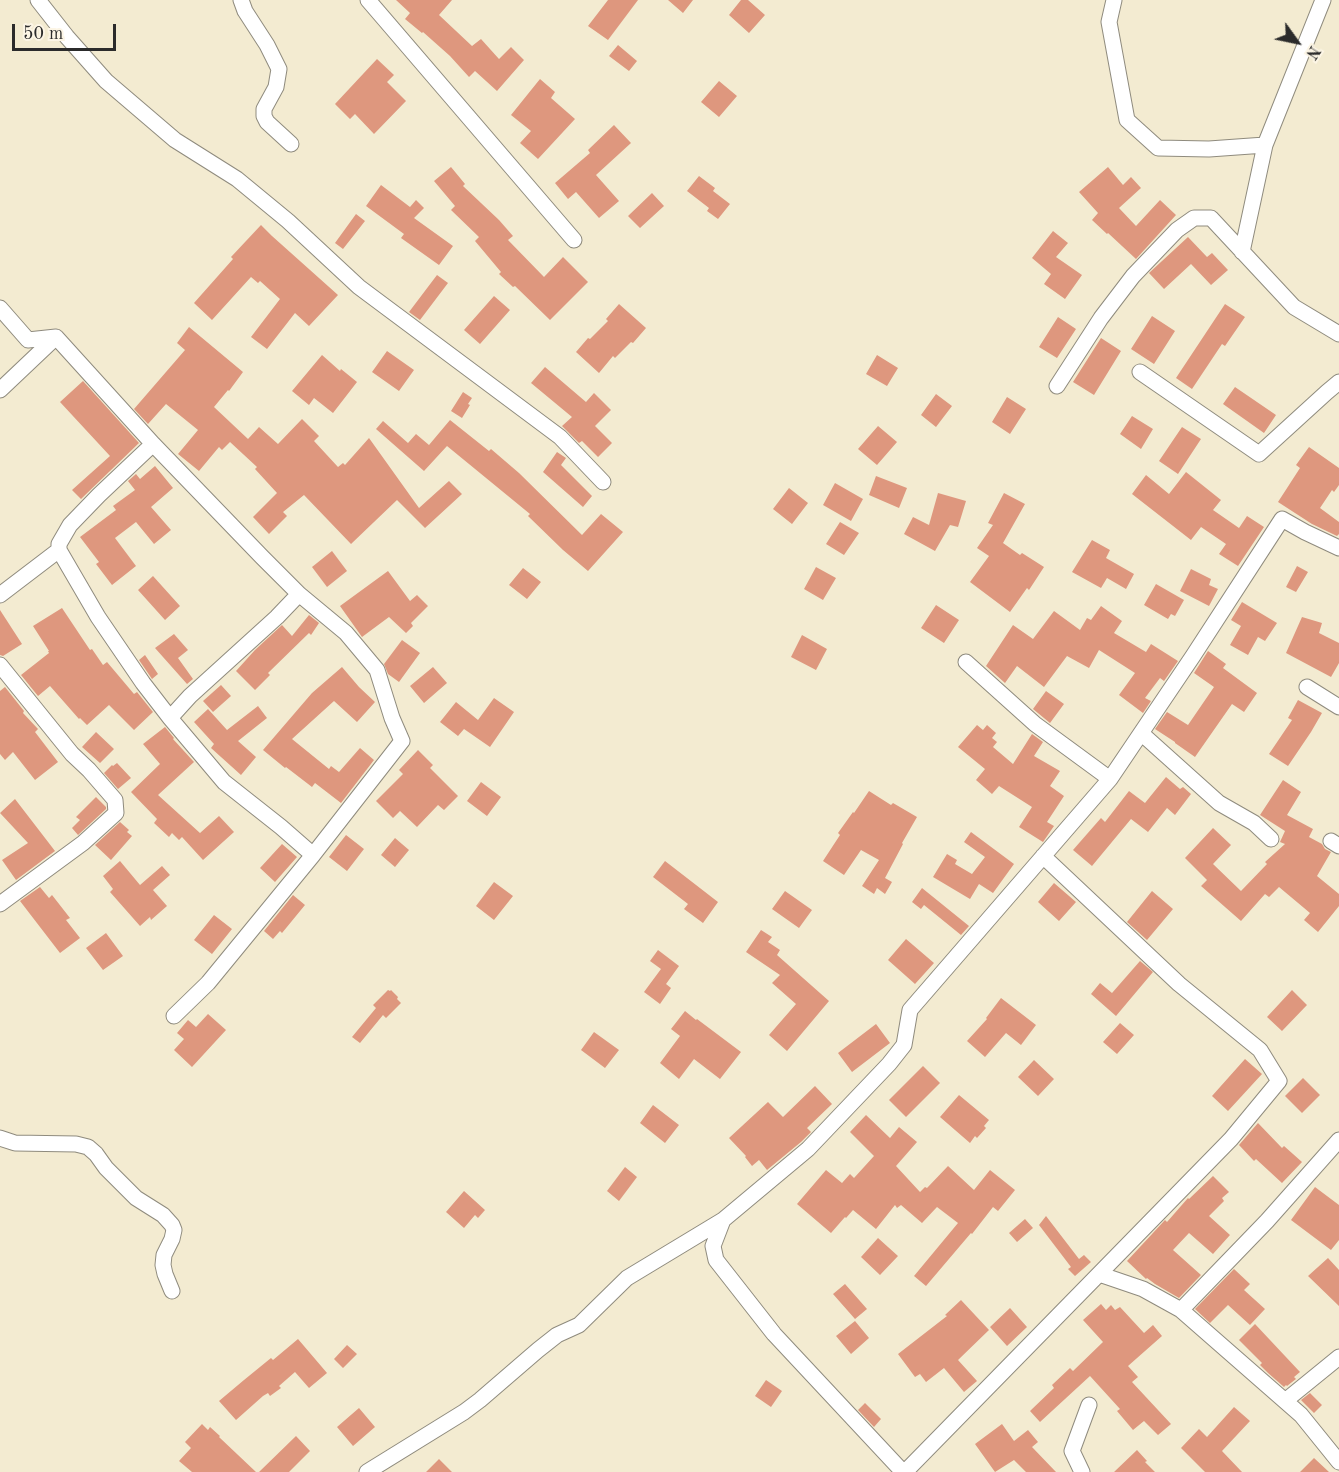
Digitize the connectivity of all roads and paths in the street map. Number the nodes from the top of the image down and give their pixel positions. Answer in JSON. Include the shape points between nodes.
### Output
{"nodes":[{"id":1,"x":38,"y":0,"type":"edge"},
{"id":2,"x":241,"y":0,"type":"edge"},
{"id":3,"x":368,"y":0,"type":"edge"},
{"id":4,"x":1114,"y":0,"type":"edge"},
{"id":5,"x":1323,"y":0,"type":"edge"},
{"id":6,"x":291,"y":144,"type":"dead end"},
{"id":7,"x":1264,"y":146,"type":"junction"},
{"id":8,"x":574,"y":240,"type":"dead end"},
{"id":9,"x":1242,"y":252,"type":"junction"},
{"id":10,"x":0,"y":308,"type":"edge"},
{"id":11,"x":1339,"y":334,"type":"edge"},
{"id":12,"x":56,"y":337,"type":"junction"},
{"id":13,"x":1140,"y":372,"type":"dead end"},
{"id":14,"x":1339,"y":382,"type":"edge"},
{"id":15,"x":1057,"y":386,"type":"dead end"},
{"id":16,"x":0,"y":390,"type":"edge"},
{"id":17,"x":153,"y":444,"type":"junction"},
{"id":18,"x":603,"y":482,"type":"dead end"},
{"id":19,"x":1339,"y":548,"type":"edge"},
{"id":20,"x":59,"y":550,"type":"junction"},
{"id":21,"x":298,"y":594,"type":"junction"},
{"id":22,"x":0,"y":595,"type":"edge"},
{"id":23,"x":966,"y":662,"type":"dead end"},
{"id":24,"x":0,"y":665,"type":"edge"},
{"id":25,"x":1307,"y":687,"type":"dead end"},
{"id":26,"x":1339,"y":707,"type":"edge"},
{"id":27,"x":170,"y":718,"type":"junction"},
{"id":28,"x":1141,"y":733,"type":"junction"},
{"id":29,"x":1110,"y":779,"type":"junction"},
{"id":30,"x":1271,"y":839,"type":"dead end"},
{"id":31,"x":313,"y":855,"type":"junction"},
{"id":32,"x":1043,"y":856,"type":"junction"},
{"id":33,"x":0,"y":904,"type":"edge"},
{"id":34,"x":174,"y":1016,"type":"dead end"},
{"id":35,"x":0,"y":1138,"type":"edge"},
{"id":36,"x":1339,"y":1140,"type":"edge"},
{"id":37,"x":723,"y":1220,"type":"junction"},
{"id":38,"x":1099,"y":1274,"type":"junction"},
{"id":39,"x":172,"y":1291,"type":"dead end"},
{"id":40,"x":1181,"y":1310,"type":"junction"},
{"id":41,"x":1339,"y":1357,"type":"edge"},
{"id":42,"x":1285,"y":1401,"type":"junction"},
{"id":43,"x":1089,"y":1406,"type":"dead end"},
{"id":44,"x":1339,"y":1462,"type":"edge"},
{"id":45,"x":368,"y":1472,"type":"edge"},
{"id":46,"x":904,"y":1472,"type":"edge"},
{"id":47,"x":1082,"y":1472,"type":"edge"}],
"edges":[{"from":1,"to":18,"type":"street","via":[[106,81],[175,140],[237,179],[359,287],[560,437]]},
{"from":2,"to":6,"type":"street","via":[[279,69],[264,116]]},
{"from":3,"to":8,"type":"street"},
{"from":4,"to":7,"type":"street","via":[[1109,22],[1127,120],[1158,148]]},
{"from":5,"to":7,"type":"street"},
{"from":7,"to":9,"type":"street"},
{"from":9,"to":11,"type":"street","via":[[1294,307]]},
{"from":9,"to":15,"type":"street","via":[[1211,218],[1194,218],[1177,230],[1133,276]]},
{"from":10,"to":12,"type":"street","via":[[28,340]]},
{"from":12,"to":16,"type":"street"},
{"from":12,"to":17,"type":"street"},
{"from":13,"to":14,"type":"street","via":[[1259,454]]},
{"from":17,"to":20,"type":"street","via":[[70,525]]},
{"from":17,"to":21,"type":"street"},
{"from":19,"to":28,"type":"street","via":[[1282,519]]},
{"from":20,"to":22,"type":"street"},
{"from":20,"to":27,"type":"street","via":[[98,617]]},
{"from":21,"to":27,"type":"street"},
{"from":21,"to":31,"type":"street","via":[[346,633],[377,670],[402,741]]},
{"from":23,"to":29,"type":"street","via":[[1035,724]]},
{"from":24,"to":33,"type":"street","via":[[115,800],[116,813],[83,843]]},
{"from":25,"to":26,"type":"street"},
{"from":27,"to":31,"type":"street","via":[[224,782]]},
{"from":28,"to":29,"type":"street"},
{"from":28,"to":30,"type":"street","via":[[1219,803],[1254,823]]},
{"from":29,"to":32,"type":"street"},
{"from":31,"to":34,"type":"street","via":[[208,983]]},
{"from":32,"to":37,"type":"street","via":[[910,1010],[904,1045],[889,1064],[808,1149]]},
{"from":32,"to":38,"type":"street","via":[[1179,984],[1260,1050],[1279,1081],[1232,1139]]},
{"from":35,"to":39,"type":"street","via":[[15,1143],[76,1144],[96,1154],[136,1198],[172,1225],[172,1239],[164,1255],[165,1274]]},
{"from":36,"to":40,"type":"street"},
{"from":37,"to":45,"type":"street","via":[[627,1278],[579,1324],[557,1335],[464,1412]]},
{"from":37,"to":46,"type":"street","via":[[714,1246],[716,1260],[774,1334]]},
{"from":38,"to":40,"type":"street","via":[[1143,1289]]},
{"from":38,"to":46,"type":"street"},
{"from":40,"to":42,"type":"street"},
{"from":41,"to":42,"type":"street"},
{"from":42,"to":44,"type":"street"},
{"from":43,"to":47,"type":"street","via":[[1072,1451]]}]}
